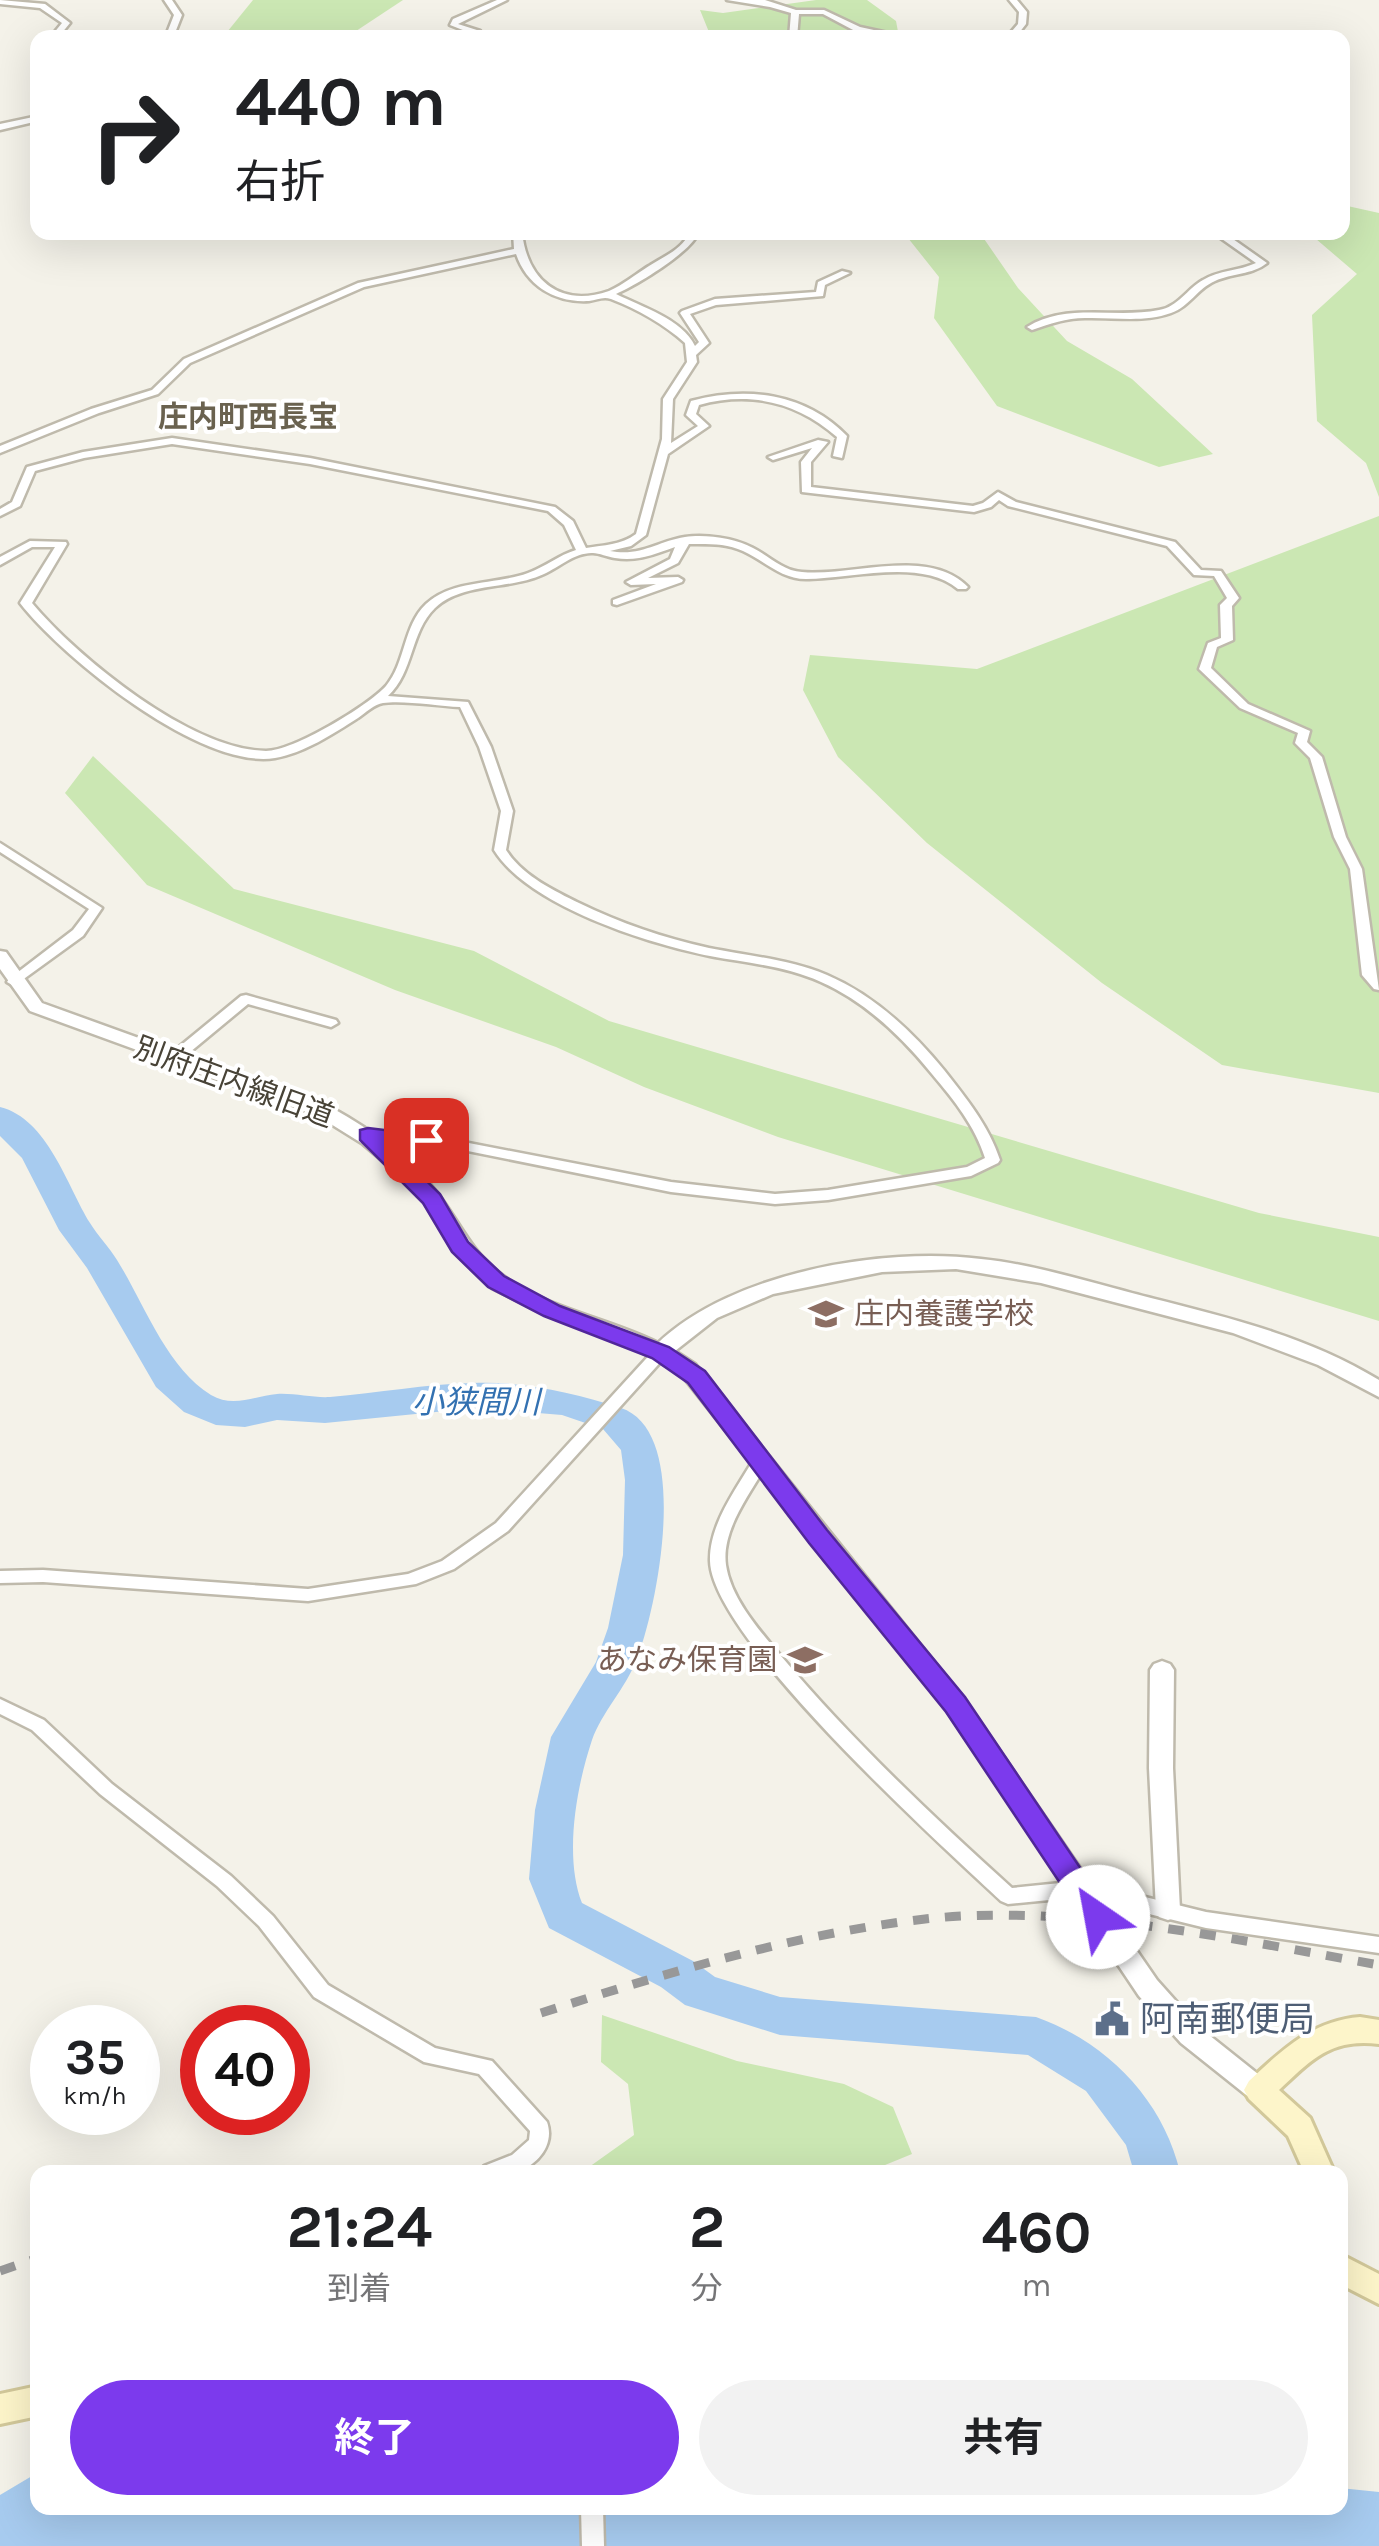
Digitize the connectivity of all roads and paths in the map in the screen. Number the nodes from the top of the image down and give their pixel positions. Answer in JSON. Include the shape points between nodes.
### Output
{"nodes":[{"id":1,"x":168,"y":0,"type":"edge"},
{"id":2,"x":503,"y":0,"type":"edge"},
{"id":3,"x":731,"y":0,"type":"edge"},
{"id":4,"x":758,"y":0,"type":"edge"},
{"id":5,"x":1013,"y":0,"type":"edge"},
{"id":6,"x":0,"y":2,"type":"edge"},
{"id":7,"x":774,"y":4,"type":"junction"},
{"id":8,"x":795,"y":12,"type":"junction"},
{"id":9,"x":60,"y":30,"type":"edge"},
{"id":10,"x":171,"y":30,"type":"edge"},
{"id":11,"x":467,"y":30,"type":"edge"},
{"id":12,"x":794,"y":30,"type":"edge"},
{"id":13,"x":863,"y":30,"type":"edge"},
{"id":14,"x":1017,"y":30,"type":"edge"},
{"id":15,"x":30,"y":120,"type":"edge"},
{"id":16,"x":0,"y":127,"type":"edge"},
{"id":17,"x":517,"y":240,"type":"edge"},
{"id":18,"x":690,"y":240,"type":"edge"},
{"id":19,"x":1228,"y":240,"type":"edge"},
{"id":20,"x":517,"y":251,"type":"junction"},
{"id":21,"x":845,"y":273,"type":"dead end"},
{"id":22,"x":608,"y":294,"type":"junction"},
{"id":23,"x":1032,"y":327,"type":"dead end"},
{"id":24,"x":692,"y":354,"type":"junction"},
{"id":25,"x":832,"y":426,"type":"junction"},
{"id":26,"x":823,"y":442,"type":"junction"},
{"id":27,"x":0,"y":450,"type":"edge"},
{"id":28,"x":660,"y":455,"type":"junction"},
{"id":29,"x":838,"y":456,"type":"dead end"},
{"id":30,"x":773,"y":457,"type":"dead end"},
{"id":31,"x":0,"y":512,"type":"edge"},
{"id":32,"x":684,"y":540,"type":"junction"},
{"id":33,"x":587,"y":550,"type":"junction"},
{"id":34,"x":0,"y":562,"type":"edge"},
{"id":35,"x":962,"y":587,"type":"dead end"},
{"id":36,"x":617,"y":602,"type":"dead end"},
{"id":37,"x":378,"y":699,"type":"junction"},
{"id":38,"x":0,"y":847,"type":"edge"},
{"id":39,"x":0,"y":956,"type":"edge"},
{"id":40,"x":14,"y":982,"type":"junction"},
{"id":41,"x":1379,"y":986,"type":"edge"},
{"id":42,"x":331,"y":1023,"type":"dead end"},
{"id":43,"x":173,"y":1059,"type":"junction"},
{"id":44,"x":368,"y":1135,"type":"junction"},
{"id":45,"x":660,"y":1352,"type":"junction"},
{"id":46,"x":1379,"y":1390,"type":"edge"},
{"id":47,"x":761,"y":1462,"type":"junction"},
{"id":48,"x":0,"y":1577,"type":"edge"},
{"id":49,"x":1162,"y":1670,"type":"dead end"},
{"id":50,"x":0,"y":1706,"type":"edge"},
{"id":51,"x":1080,"y":1889,"type":"junction"},
{"id":52,"x":1168,"y":1910,"type":"junction"},
{"id":53,"x":1379,"y":1945,"type":"edge"},
{"id":54,"x":1379,"y":2032,"type":"edge"},
{"id":55,"x":1259,"y":2090,"type":"junction"},
{"id":56,"x":509,"y":2165,"type":"edge"},
{"id":57,"x":1316,"y":2165,"type":"edge"},
{"id":58,"x":1348,"y":2273,"type":"edge"},
{"id":59,"x":1379,"y":2290,"type":"edge"},
{"id":60,"x":30,"y":2403,"type":"edge"},
{"id":61,"x":0,"y":2409,"type":"edge"},
{"id":62,"x":592,"y":2515,"type":"edge"},
{"id":63,"x":593,"y":2546,"type":"edge"}],
"edges":[{"from":1,"to":10,"type":"street","via":[[178,15]]},
{"from":2,"to":11,"type":"street","via":[[456,20],[454,25]]},
{"from":3,"to":7,"type":"street"},
{"from":4,"to":7,"type":"street"},
{"from":5,"to":14,"type":"street","via":[[1023,12]]},
{"from":6,"to":9,"type":"street","via":[[32,4],[66,23]]},
{"from":7,"to":8,"type":"street"},
{"from":8,"to":12,"type":"street"},
{"from":8,"to":13,"type":"street","via":[[824,12]]},
{"from":15,"to":16,"type":"street"},
{"from":17,"to":20,"type":"street"},
{"from":18,"to":22,"type":"street"},
{"from":19,"to":23,"type":"street","via":[[1262,263],[1211,279],[1182,305],[1158,314],[1083,312]]},
{"from":20,"to":22,"type":"street","via":[[520,267],[547,288],[564,296]]},
{"from":20,"to":27,"type":"street","via":[[361,285],[187,362],[155,392]]},
{"from":21,"to":24,"type":"street","via":[[821,284],[820,294],[716,302],[685,313],[704,343]]},
{"from":22,"to":24,"type":"street","via":[[672,326],[690,342]]},
{"from":24,"to":28,"type":"street","via":[[668,399]]},
{"from":25,"to":26,"type":"street"},
{"from":25,"to":28,"type":"street","via":[[777,396],[709,398],[691,410],[704,426]]},
{"from":25,"to":29,"type":"street","via":[[842,436]]},
{"from":26,"to":30,"type":"street"},
{"from":26,"to":41,"type":"street","via":[[806,462],[806,490],[974,508],[998,495],[1172,544],[1198,574],[1217,573],[1234,598],[1226,605],[1227,640],[1212,645],[1205,669],[1244,706],[1304,731],[1302,744],[1316,757],[1356,870],[1369,975]]},
{"from":28,"to":33,"type":"street","via":[[642,535],[632,544]]},
{"from":31,"to":33,"type":"street","via":[[16,504],[31,469],[172,442],[310,461],[551,509]]},
{"from":32,"to":33,"type":"street","via":[[644,558]]},
{"from":32,"to":35,"type":"street","via":[[748,549],[798,576],[923,571]]},
{"from":32,"to":36,"type":"street","via":[[674,561],[630,582],[678,580]]},
{"from":33,"to":37,"type":"street","via":[[531,576],[442,598],[427,609],[400,671]]},
{"from":34,"to":37,"type":"street","via":[[30,544],[62,544],[26,603],[33,613],[116,689],[227,748],[272,755]]},
{"from":37,"to":44,"type":"street","via":[[464,704],[507,812],[500,850],[520,875],[589,914],[642,934],[798,970],[856,994],[933,1065],[978,1124],[993,1160],[953,1174],[776,1199]]},
{"from":38,"to":40,"type":"street","via":[[96,908],[78,934]]},
{"from":39,"to":40,"type":"street","name":"別府庄内線旧道"},
{"from":40,"to":43,"type":"street","name":"別府庄内線旧道","via":[[36,1007]]},
{"from":42,"to":43,"type":"street","via":[[246,999]]},
{"from":43,"to":44,"type":"street","name":"別府庄内線旧道","via":[[325,1112]]},
{"from":44,"to":45,"type":"street","name":"別府庄内線旧道","via":[[432,1199],[460,1246],[496,1281],[552,1311]]},
{"from":45,"to":46,"type":"street","via":[[691,1323],[742,1296],[875,1266],[946,1262],[1030,1274],[1261,1333]]},
{"from":45,"to":47,"type":"street","name":"別府庄内線旧道","via":[[696,1377]]},
{"from":45,"to":48,"type":"street","via":[[502,1528],[448,1565],[410,1580],[308,1596]]},
{"from":47,"to":51,"type":"street","name":"別府庄内線旧道","via":[[955,1704]]},
{"from":47,"to":51,"type":"street","via":[[721,1534],[718,1569],[733,1605],[842,1738],[1008,1896]]},
{"from":49,"to":52,"type":"street"},
{"from":50,"to":56,"type":"street","via":[[38,1725],[106,1789],[224,1881],[266,1921],[321,1991],[431,2056],[485,2067],[540,2128],[539,2144]]},
{"from":51,"to":52,"type":"street"},
{"from":51,"to":55,"type":"street","name":"別府庄内線旧道","via":[[1171,2015]]},
{"from":52,"to":53,"type":"street"},
{"from":54,"to":55,"type":"main road","via":[[1345,2028],[1324,2035]]},
{"from":55,"to":57,"type":"main road","via":[[1299,2127]]},
{"from":58,"to":59,"type":"main road"},
{"from":60,"to":61,"type":"main road"},
{"from":62,"to":63,"type":"street"}]}
